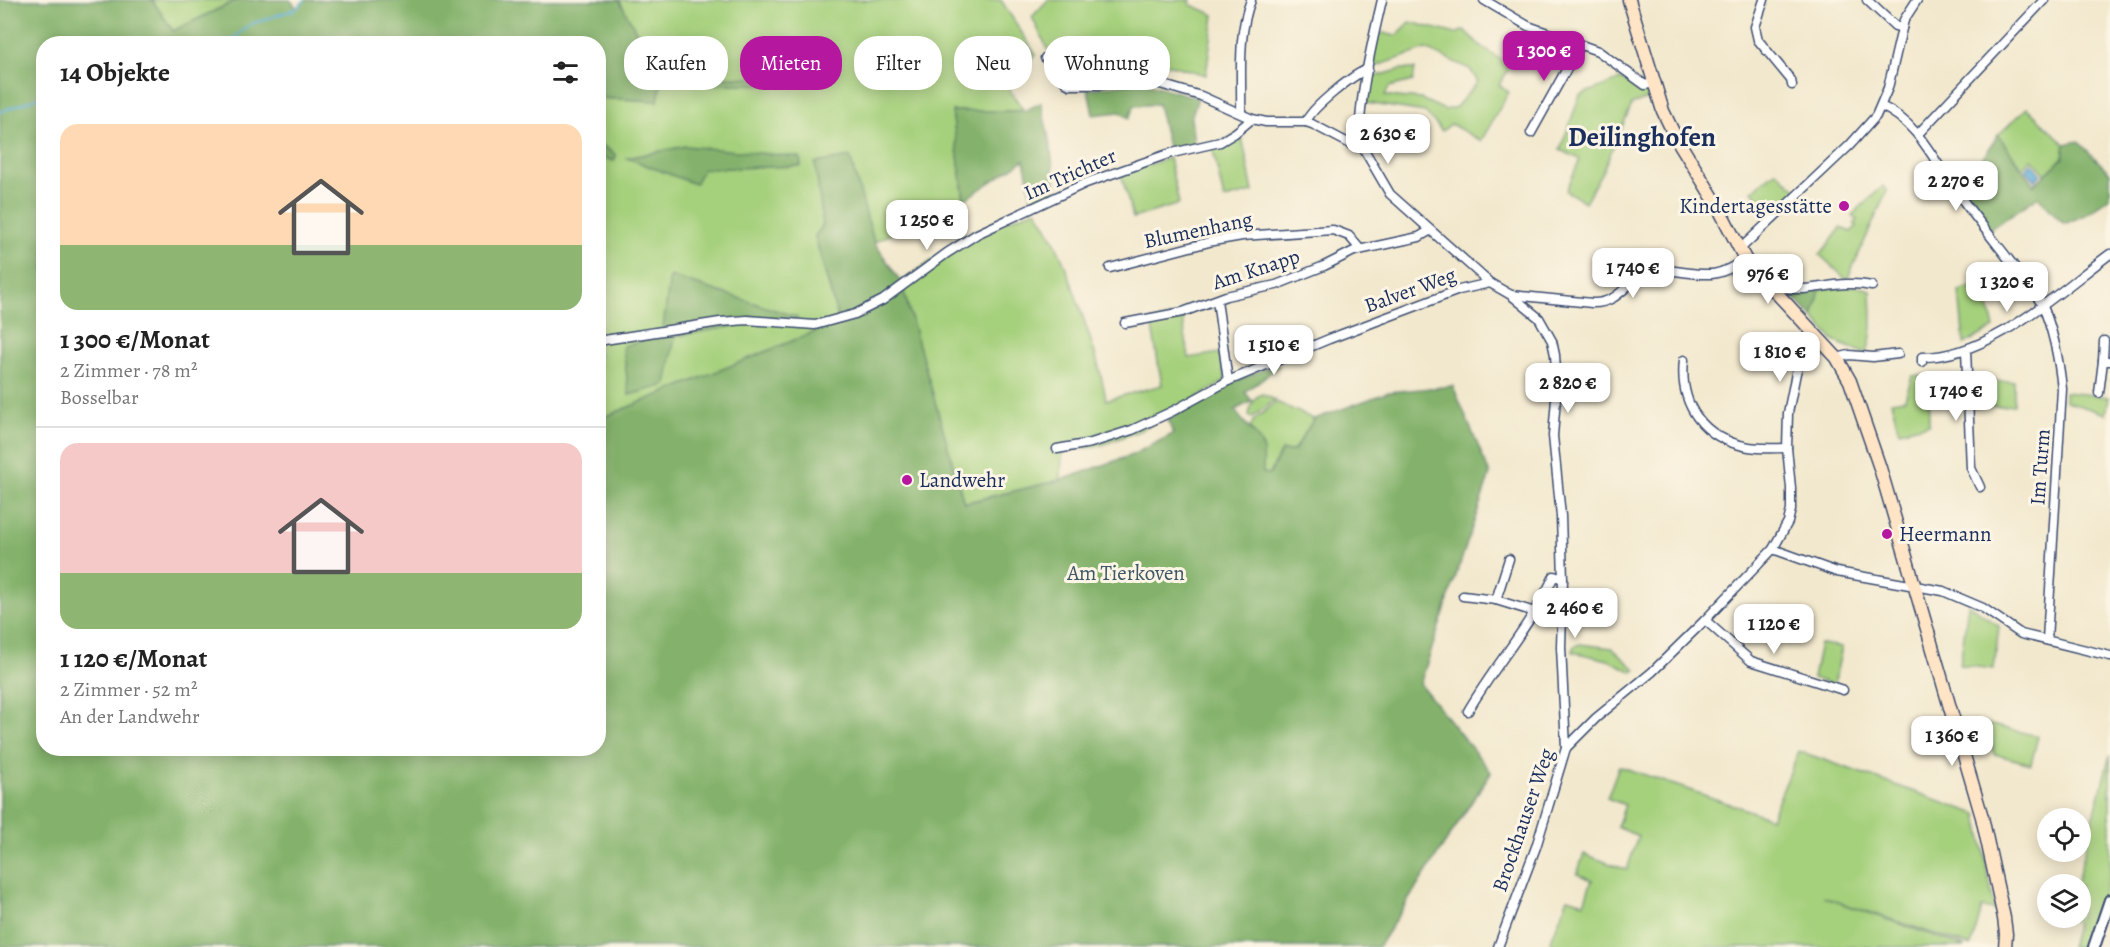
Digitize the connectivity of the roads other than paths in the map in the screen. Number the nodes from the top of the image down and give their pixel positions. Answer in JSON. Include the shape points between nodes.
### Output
{"nodes":[{"id":1,"x":1251,"y":0,"type":"edge"},
{"id":2,"x":1382,"y":0,"type":"edge"},
{"id":3,"x":1484,"y":0,"type":"edge"},
{"id":4,"x":1629,"y":0,"type":"edge"},
{"id":5,"x":1764,"y":0,"type":"edge"},
{"id":6,"x":1867,"y":0,"type":"edge"},
{"id":7,"x":1917,"y":0,"type":"edge"},
{"id":8,"x":2044,"y":0,"type":"edge"},
{"id":9,"x":1902,"y":28,"type":"junction"},
{"id":10,"x":1580,"y":45,"type":"junction"},
{"id":11,"x":1368,"y":69,"type":"junction"},
{"id":12,"x":1653,"y":83,"type":"junction"},
{"id":13,"x":1792,"y":86,"type":"dead end"},
{"id":14,"x":1170,"y":87,"type":"edge"},
{"id":15,"x":1881,"y":106,"type":"junction"},
{"id":16,"x":1241,"y":112,"type":"junction"},
{"id":17,"x":1252,"y":118,"type":"junction"},
{"id":18,"x":1306,"y":122,"type":"junction"},
{"id":19,"x":1531,"y":133,"type":"dead end"},
{"id":20,"x":1918,"y":134,"type":"junction"},
{"id":21,"x":1362,"y":146,"type":"junction"},
{"id":22,"x":1429,"y":231,"type":"junction"},
{"id":23,"x":1360,"y":249,"type":"junction"},
{"id":24,"x":2110,"y":254,"type":"edge"},
{"id":25,"x":1742,"y":255,"type":"junction"},
{"id":26,"x":1110,"y":268,"type":"dead end"},
{"id":27,"x":1490,"y":283,"type":"junction"},
{"id":28,"x":1872,"y":286,"type":"dead end"},
{"id":29,"x":1778,"y":294,"type":"junction"},
{"id":30,"x":1511,"y":295,"type":"junction"},
{"id":31,"x":1217,"y":300,"type":"junction"},
{"id":32,"x":2042,"y":304,"type":"junction"},
{"id":33,"x":1125,"y":323,"type":"dead end"},
{"id":34,"x":1813,"y":332,"type":"junction"},
{"id":35,"x":606,"y":340,"type":"edge"},
{"id":36,"x":2104,"y":341,"type":"dead end"},
{"id":37,"x":1966,"y":350,"type":"junction"},
{"id":38,"x":1898,"y":354,"type":"dead end"},
{"id":39,"x":1837,"y":358,"type":"junction"},
{"id":40,"x":1684,"y":360,"type":"dead end"},
{"id":41,"x":2106,"y":361,"type":"edge"},
{"id":42,"x":1922,"y":362,"type":"dead end"},
{"id":43,"x":1228,"y":381,"type":"junction"},
{"id":44,"x":2099,"y":393,"type":"dead end"},
{"id":45,"x":1057,"y":448,"type":"dead end"},
{"id":46,"x":1787,"y":448,"type":"junction"},
{"id":47,"x":1980,"y":487,"type":"dead end"},
{"id":48,"x":1773,"y":549,"type":"junction"},
{"id":49,"x":1509,"y":559,"type":"dead end"},
{"id":50,"x":1563,"y":579,"type":"junction"},
{"id":51,"x":1915,"y":586,"type":"junction"},
{"id":52,"x":1463,"y":596,"type":"dead end"},
{"id":53,"x":1496,"y":600,"type":"junction"},
{"id":54,"x":1535,"y":612,"type":"junction"},
{"id":55,"x":1705,"y":620,"type":"junction"},
{"id":56,"x":2046,"y":640,"type":"junction"},
{"id":57,"x":2110,"y":656,"type":"edge"},
{"id":58,"x":1843,"y":690,"type":"dead end"},
{"id":59,"x":1468,"y":711,"type":"dead end"},
{"id":60,"x":1566,"y":748,"type":"junction"},
{"id":61,"x":2110,"y":900,"type":"edge"},
{"id":62,"x":1498,"y":947,"type":"edge"},
{"id":63,"x":2005,"y":947,"type":"edge"},
{"id":64,"x":2094,"y":947,"type":"edge"}],
"edges":[{"from":1,"to":16,"type":"street","via":[[1243,19]]},
{"from":2,"to":11,"type":"street"},
{"from":3,"to":10,"type":"street","via":[[1528,26]]},
{"from":4,"to":12,"type":"main road"},
{"from":5,"to":13,"type":"street","via":[[1756,17],[1758,40]]},
{"from":6,"to":9,"type":"street"},
{"from":7,"to":9,"type":"street","name":"Balver Weg"},
{"from":8,"to":20,"type":"street"},
{"from":9,"to":15,"type":"street","name":"Balver Weg"},
{"from":10,"to":12,"type":"street","via":[[1598,51],[1644,85]]},
{"from":10,"to":19,"type":"street"},
{"from":11,"to":18,"type":"street","via":[[1323,102]]},
{"from":11,"to":21,"type":"street","via":[[1360,130]]},
{"from":12,"to":25,"type":"main road","via":[[1675,136]]},
{"from":14,"to":16,"type":"street"},
{"from":15,"to":20,"type":"street","name":"Im Turm","via":[[1895,112]]},
{"from":15,"to":25,"type":"street","name":"Balver Weg","via":[[1869,126]]},
{"from":16,"to":17,"type":"street"},
{"from":17,"to":18,"type":"street"},
{"from":17,"to":35,"type":"street","name":"Im Trichter","via":[[1220,142],[1168,154],[1086,183],[977,234],[883,300],[855,314],[815,326],[729,321]]},
{"from":18,"to":21,"type":"street","via":[[1356,147]]},
{"from":20,"to":32,"type":"street","name":"Im Turm"},
{"from":21,"to":22,"type":"street","via":[[1390,194]]},
{"from":22,"to":23,"type":"street","name":"Am Knapp","via":[[1419,237]]},
{"from":22,"to":27,"type":"street"},
{"from":23,"to":26,"type":"street","name":"Blumenhang","via":[[1348,236],[1333,230],[1242,236]]},
{"from":23,"to":31,"type":"street","name":"Am Knapp","via":[[1280,284]]},
{"from":24,"to":32,"type":"street"},
{"from":25,"to":29,"type":"main road"},
{"from":25,"to":30,"type":"street","name":"Balver Weg","via":[[1732,268],[1718,275],[1652,270],[1605,303]]},
{"from":27,"to":30,"type":"street","name":"Balver Weg"},
{"from":27,"to":43,"type":"street","name":"Balver Weg","via":[[1434,299]]},
{"from":28,"to":29,"type":"street","via":[[1837,283],[1797,290],[1783,288]]},
{"from":29,"to":34,"type":"main road"},
{"from":30,"to":50,"type":"street","via":[[1539,318],[1555,355],[1553,436]]},
{"from":31,"to":33,"type":"street","name":"Am Knapp","via":[[1183,312]]},
{"from":31,"to":43,"type":"street"},
{"from":32,"to":37,"type":"street","via":[[2003,332]]},
{"from":32,"to":56,"type":"street","name":"Im Turm","via":[[2059,356],[2062,389]]},
{"from":34,"to":39,"type":"main road"},
{"from":34,"to":46,"type":"street","name":"Brockhauser Weg","via":[[1806,339],[1792,385]]},
{"from":36,"to":41,"type":"street"},
{"from":37,"to":42,"type":"street","via":[[1922,357]]},
{"from":37,"to":47,"type":"street","via":[[1971,468]]},
{"from":38,"to":39,"type":"street"},
{"from":39,"to":51,"type":"main road","via":[[1869,433]]},
{"from":40,"to":46,"type":"street","via":[[1682,376],[1688,403],[1703,425],[1742,446]]},
{"from":41,"to":44,"type":"street"},
{"from":43,"to":45,"type":"street","name":"Balver Weg","via":[[1132,430],[1091,443]]},
{"from":46,"to":48,"type":"street","name":"Brockhauser Weg","via":[[1791,510]]},
{"from":48,"to":51,"type":"street","via":[[1826,569]]},
{"from":48,"to":55,"type":"street","name":"Brockhauser Weg"},
{"from":49,"to":53,"type":"street"},
{"from":50,"to":54,"type":"street","via":[[1554,576]]},
{"from":50,"to":60,"type":"street","via":[[1561,647]]},
{"from":51,"to":56,"type":"street","via":[[1957,596],[2021,634]]},
{"from":51,"to":63,"type":"main road","via":[[1982,817],[2004,918]]},
{"from":52,"to":53,"type":"street"},
{"from":53,"to":54,"type":"street"},
{"from":54,"to":59,"type":"street"},
{"from":55,"to":58,"type":"street","via":[[1751,662]]},
{"from":55,"to":60,"type":"street","name":"Brockhauser Weg"},
{"from":56,"to":57,"type":"street"},
{"from":60,"to":62,"type":"street","name":"Brockhauser Weg","via":[[1536,847]]},
{"from":61,"to":64,"type":"street"}]}
